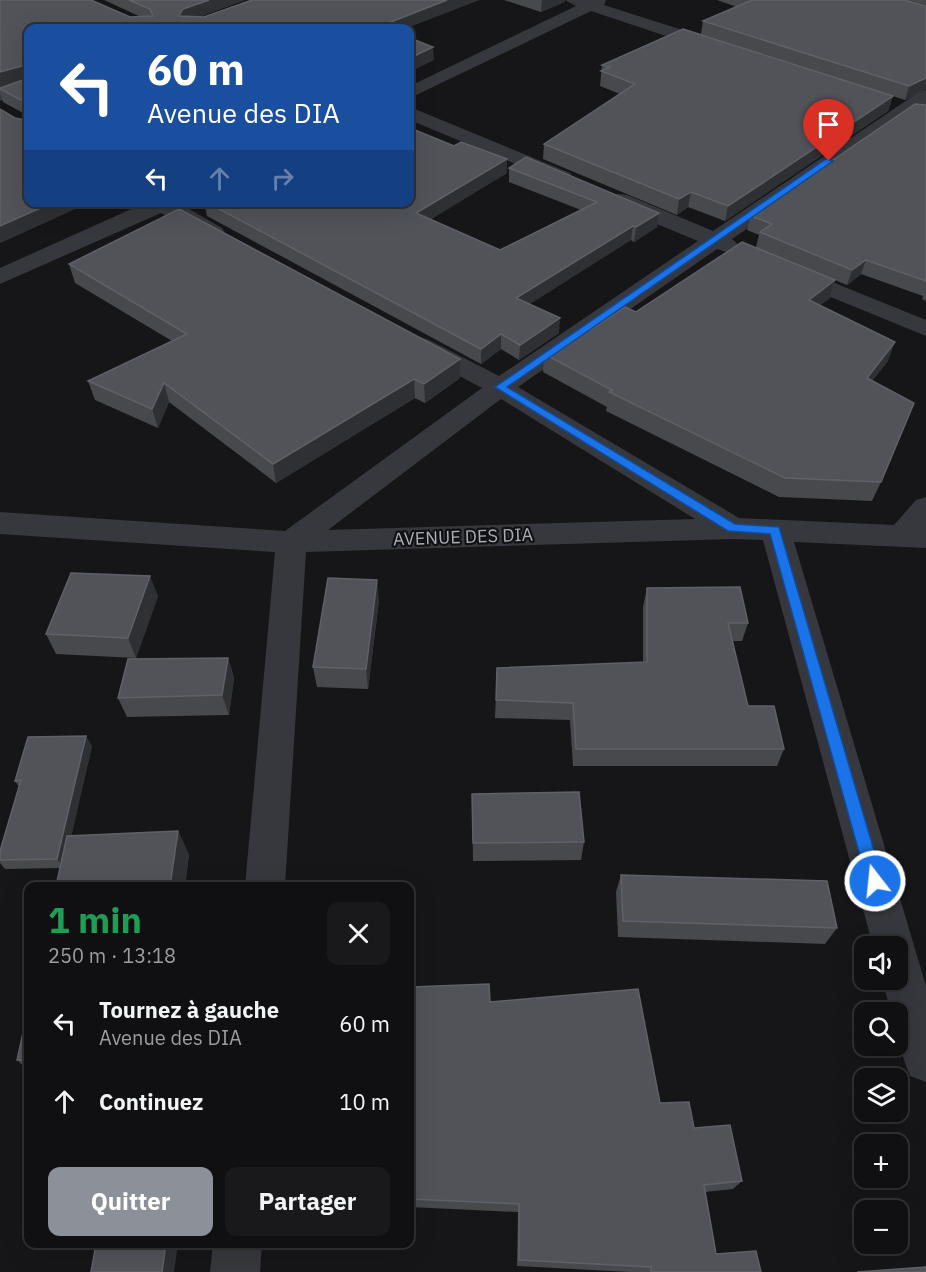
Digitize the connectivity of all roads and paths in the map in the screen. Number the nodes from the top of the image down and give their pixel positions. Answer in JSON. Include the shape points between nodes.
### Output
{"nodes":[{"id":1,"x":587,"y":2,"type":"edge"},
{"id":2,"x":736,"y":53,"type":"edge"},
{"id":3,"x":24,"y":86,"type":"edge"},
{"id":4,"x":414,"y":91,"type":"edge"},
{"id":5,"x":0,"y":95,"type":"edge"},
{"id":6,"x":910,"y":105,"type":"edge"},
{"id":7,"x":414,"y":115,"type":"edge"},
{"id":8,"x":583,"y":185,"type":"edge"},
{"id":9,"x":605,"y":194,"type":"edge"},
{"id":10,"x":153,"y":207,"type":"edge"},
{"id":11,"x":169,"y":207,"type":"edge"},
{"id":12,"x":713,"y":240,"type":"junction"},
{"id":13,"x":233,"y":244,"type":"edge"},
{"id":14,"x":745,"y":253,"type":"edge"},
{"id":15,"x":766,"y":262,"type":"edge"},
{"id":16,"x":0,"y":277,"type":"edge"},
{"id":17,"x":926,"y":329,"type":"edge"},
{"id":18,"x":397,"y":332,"type":"edge"},
{"id":19,"x":500,"y":387,"type":"junction"},
{"id":20,"x":926,"y":507,"type":"edge"},
{"id":21,"x":0,"y":523,"type":"edge"},
{"id":22,"x":733,"y":528,"type":"junction"},
{"id":23,"x":775,"y":530,"type":"junction"},
{"id":24,"x":914,"y":537,"type":"edge"},
{"id":25,"x":291,"y":542,"type":"junction"},
{"id":26,"x":265,"y":882,"type":"edge"},
{"id":27,"x":891,"y":936,"type":"edge"},
{"id":28,"x":906,"y":990,"type":"edge"},
{"id":29,"x":926,"y":1060,"type":"edge"},
{"id":30,"x":237,"y":1248,"type":"edge"},
{"id":31,"x":235,"y":1272,"type":"edge"}],
"edges":[{"from":1,"to":2,"type":"street"},
{"from":1,"to":4,"type":"street"},
{"from":3,"to":5,"type":"street"},
{"from":6,"to":12,"type":"street"},
{"from":7,"to":8,"type":"street"},
{"from":9,"to":12,"type":"street"},
{"from":10,"to":16,"type":"street"},
{"from":11,"to":13,"type":"street"},
{"from":12,"to":14,"type":"street"},
{"from":12,"to":19,"type":"street"},
{"from":15,"to":17,"type":"street"},
{"from":18,"to":19,"type":"street"},
{"from":19,"to":22,"type":"street"},
{"from":19,"to":25,"type":"street"},
{"from":20,"to":24,"type":"street"},
{"from":21,"to":25,"type":"street","name":"AVENUE DES DIA"},
{"from":22,"to":23,"type":"street","name":"AVENUE DES DIA"},
{"from":22,"to":25,"type":"street","name":"AVENUE DES DIA"},
{"from":23,"to":24,"type":"street","name":"AVENUE DES DIA"},
{"from":23,"to":27,"type":"street"},
{"from":25,"to":26,"type":"street"},
{"from":28,"to":29,"type":"street"},
{"from":30,"to":31,"type":"street"}]}
